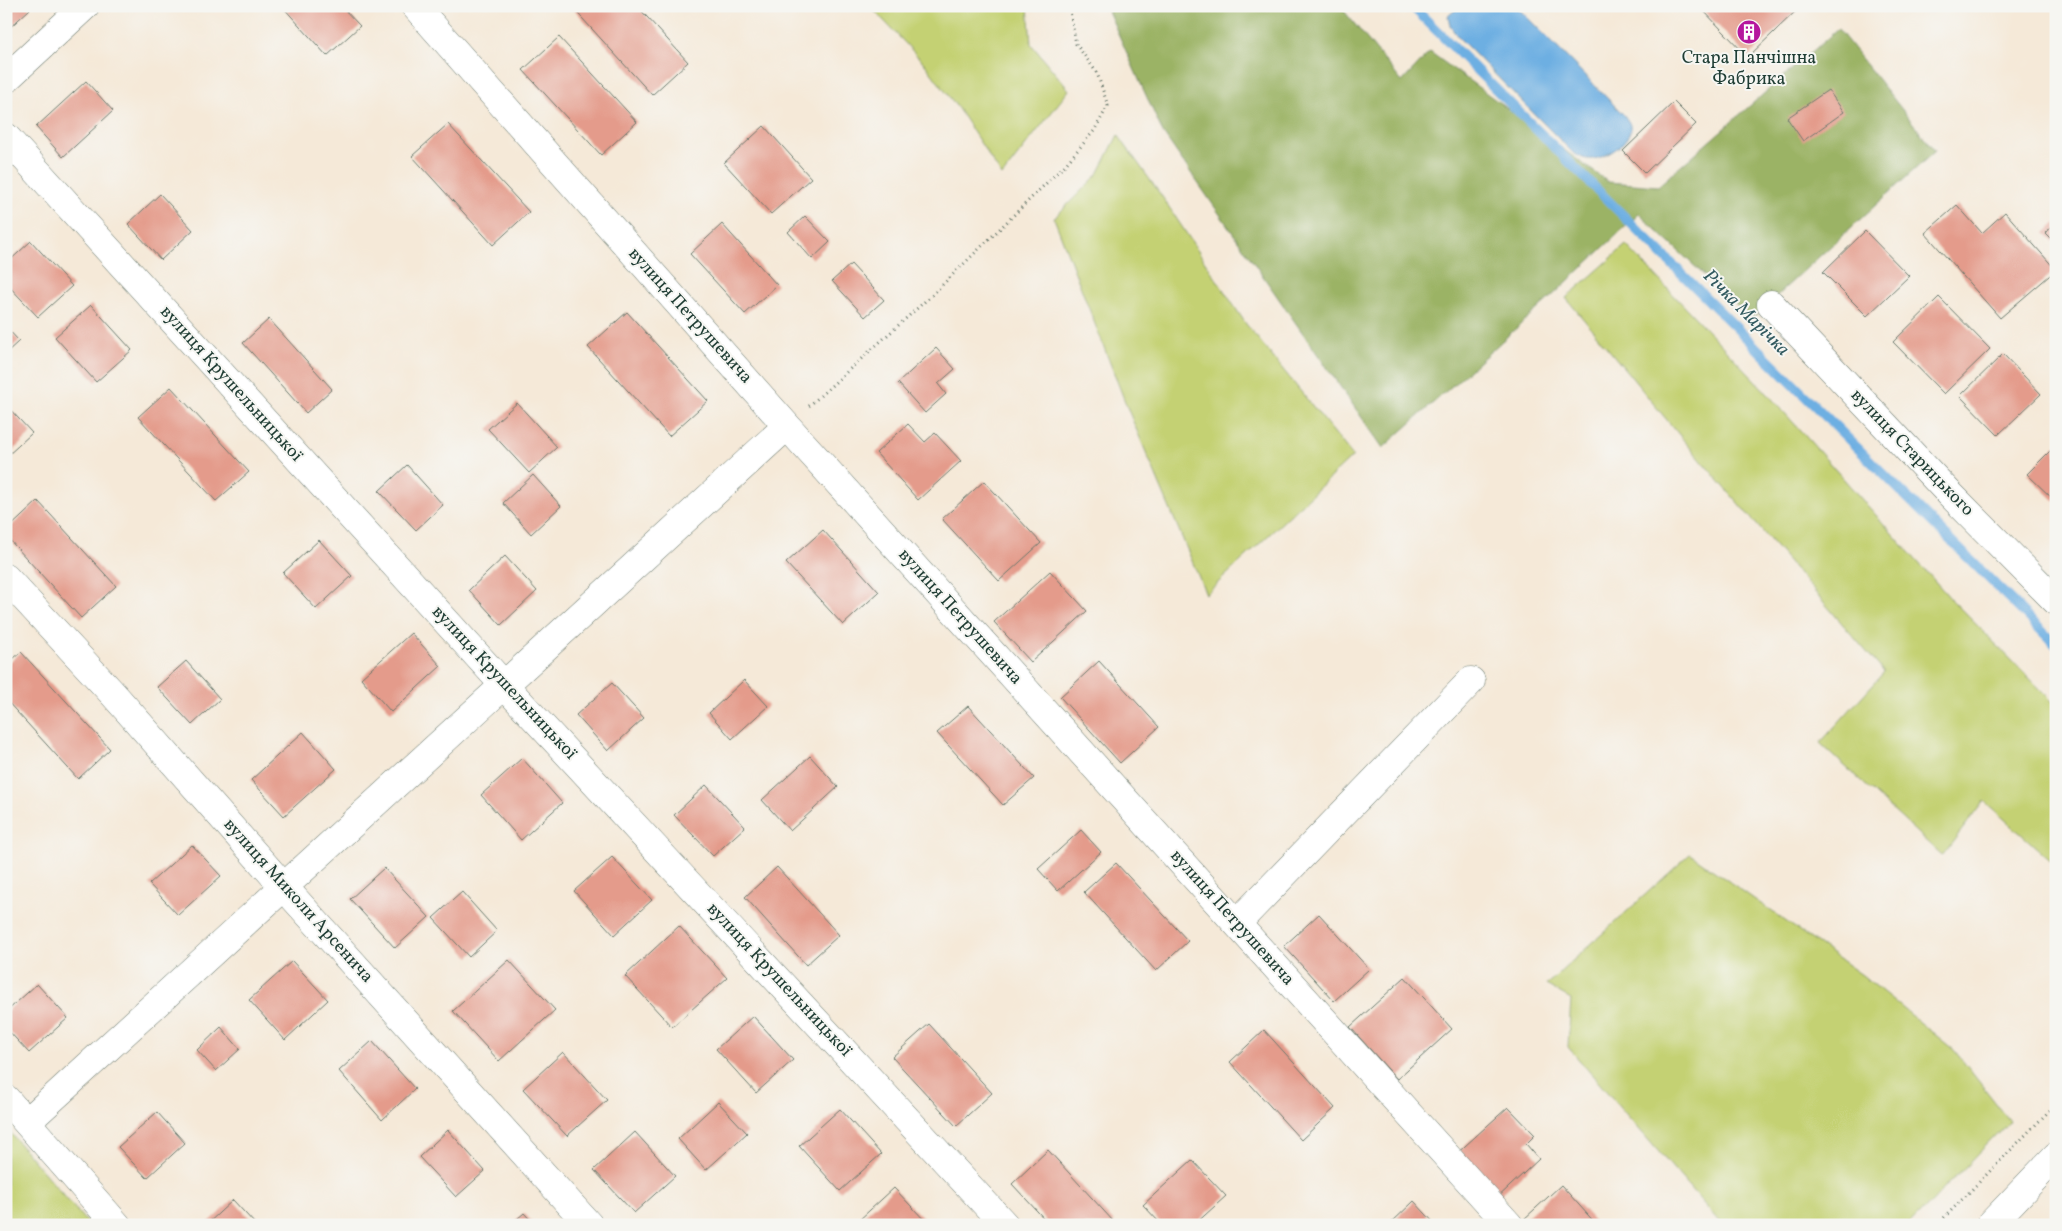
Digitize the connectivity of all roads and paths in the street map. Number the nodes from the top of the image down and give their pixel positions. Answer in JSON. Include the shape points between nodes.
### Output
{"nodes":[{"id":1,"x":85,"y":6,"type":"edge"},
{"id":2,"x":415,"y":6,"type":"edge"},
{"id":3,"x":1072,"y":6,"type":"edge"},
{"id":4,"x":6,"y":79,"type":"edge"},
{"id":5,"x":6,"y":137,"type":"edge"},
{"id":6,"x":1771,"y":304,"type":"dead end"},
{"id":7,"x":787,"y":426,"type":"junction"},
{"id":8,"x":6,"y":578,"type":"edge"},
{"id":9,"x":2056,"y":601,"type":"edge"},
{"id":10,"x":1471,"y":681,"type":"dead end"},
{"id":11,"x":504,"y":685,"type":"junction"},
{"id":12,"x":283,"y":886,"type":"junction"},
{"id":13,"x":1236,"y":923,"type":"junction"},
{"id":14,"x":6,"y":1099,"type":"edge"},
{"id":15,"x":2056,"y":1104,"type":"edge"},
{"id":16,"x":26,"y":1122,"type":"junction"},
{"id":17,"x":2056,"y":1156,"type":"edge"},
{"id":18,"x":117,"y":1225,"type":"edge"},
{"id":19,"x":589,"y":1225,"type":"edge"},
{"id":20,"x":1005,"y":1225,"type":"edge"},
{"id":21,"x":1509,"y":1225,"type":"edge"},
{"id":22,"x":1937,"y":1225,"type":"edge"},
{"id":23,"x":1990,"y":1225,"type":"edge"}],
"edges":[{"from":1,"to":4,"type":"street"},
{"from":2,"to":7,"type":"street","name":"вулиця Петрушевича"},
{"from":3,"to":7,"type":"path","via":[[1070,11],[1076,44],[1097,73],[1108,106],[1094,131],[1065,165],[932,295]]},
{"from":5,"to":11,"type":"street","name":"вулиця Крушельницької"},
{"from":6,"to":9,"type":"street","name":"вулиця Старицького"},
{"from":7,"to":11,"type":"street"},
{"from":7,"to":13,"type":"street","name":"вулиця Петрушевича"},
{"from":8,"to":12,"type":"street","name":"вулиця Миколи Арсенича"},
{"from":10,"to":13,"type":"street"},
{"from":11,"to":12,"type":"street"},
{"from":11,"to":20,"type":"street","name":"вулиця Крушельницької"},
{"from":12,"to":16,"type":"street"},
{"from":12,"to":19,"type":"street","name":"вулиця Миколи Арсенича"},
{"from":13,"to":21,"type":"street","name":"вулиця Петрушевича"},
{"from":14,"to":16,"type":"street"},
{"from":15,"to":22,"type":"path"},
{"from":16,"to":18,"type":"street"},
{"from":17,"to":23,"type":"street"}]}
